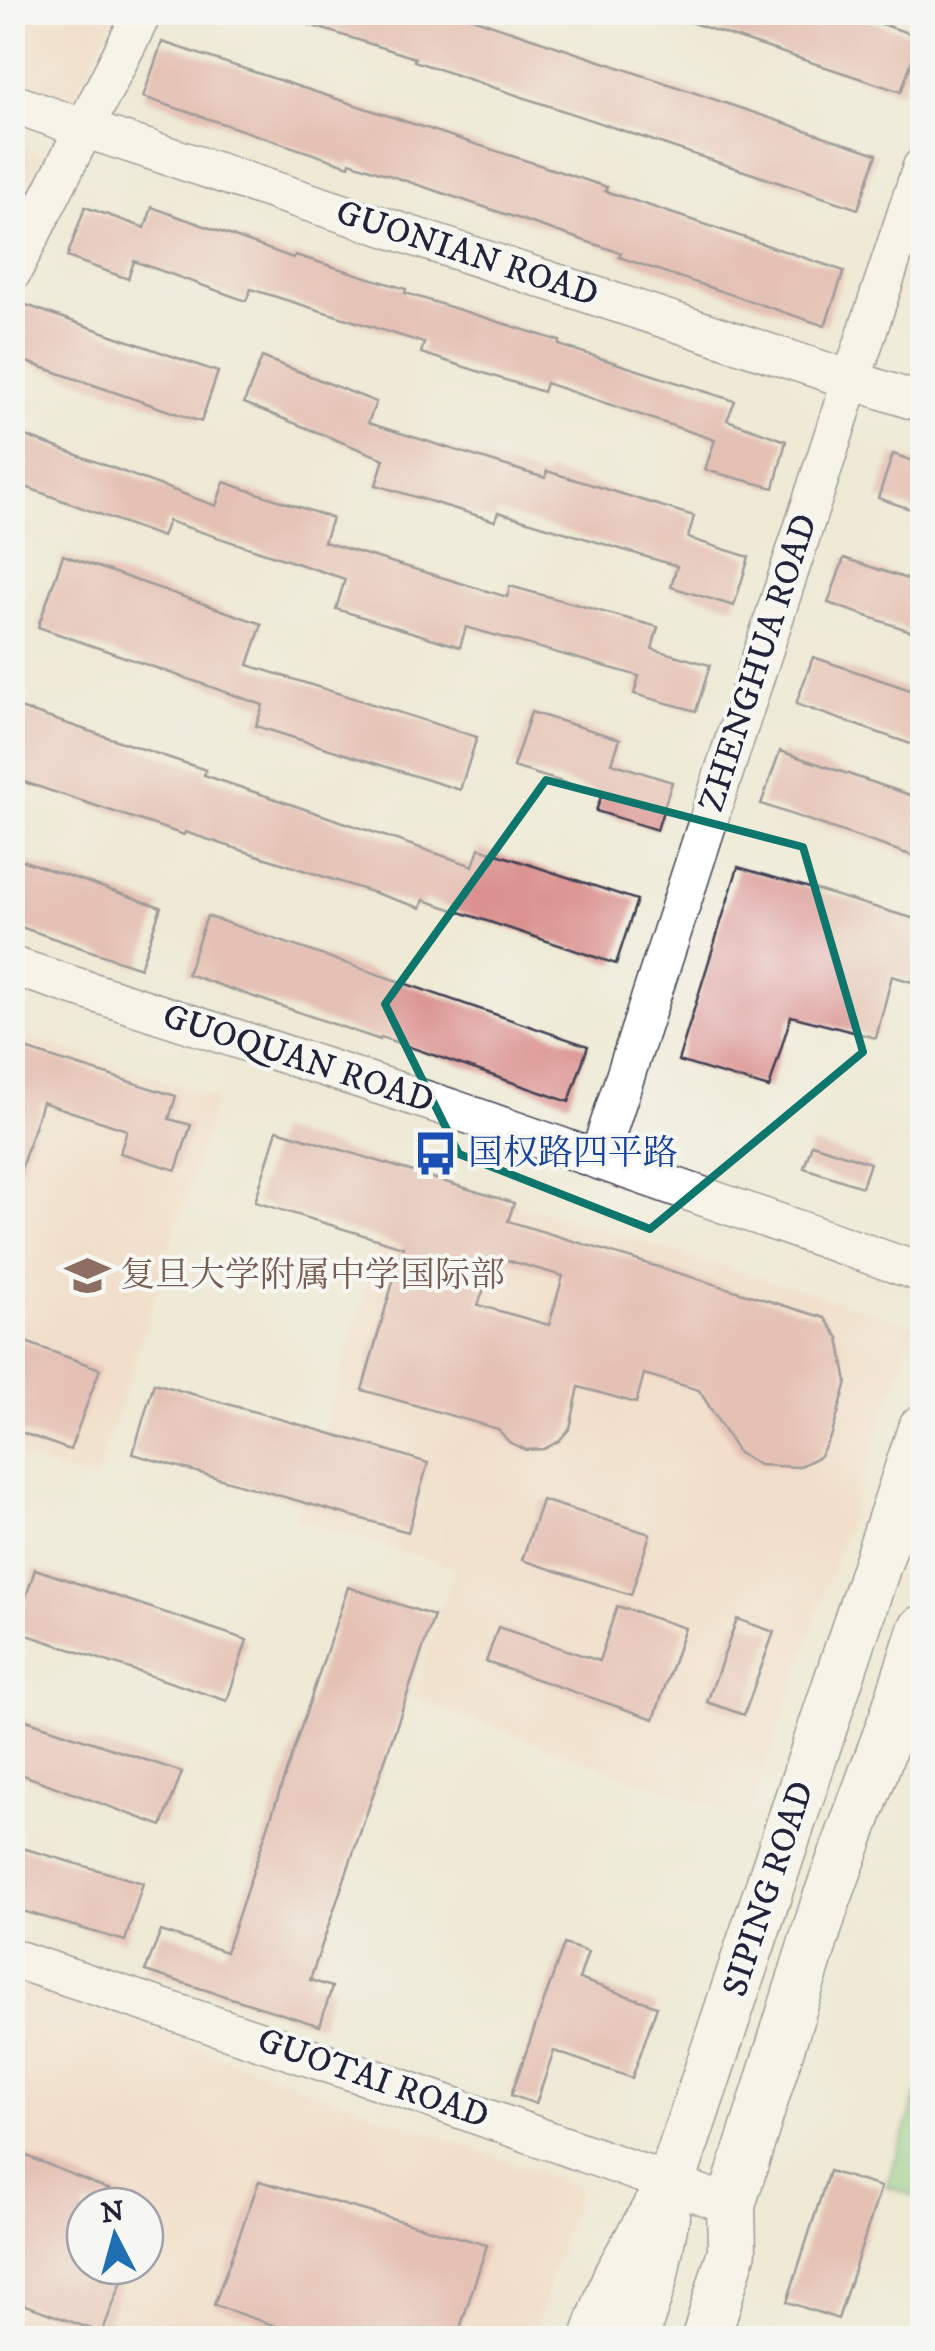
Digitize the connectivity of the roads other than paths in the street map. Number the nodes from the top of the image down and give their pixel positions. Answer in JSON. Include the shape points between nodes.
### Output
{"nodes":[{"id":1,"x":143,"y":12,"type":"edge"},
{"id":2,"x":12,"y":103,"type":"edge"},
{"id":3,"x":86,"y":129,"type":"junction"},
{"id":4,"x":922,"y":167,"type":"edge"},
{"id":5,"x":12,"y":272,"type":"edge"},
{"id":6,"x":851,"y":381,"type":"junction"},
{"id":7,"x":922,"y":403,"type":"edge"},
{"id":8,"x":12,"y":966,"type":"edge"},
{"id":9,"x":598,"y":1160,"type":"junction"},
{"id":10,"x":922,"y":1272,"type":"edge"},
{"id":11,"x":922,"y":1429,"type":"edge"},
{"id":12,"x":922,"y":1630,"type":"edge"},
{"id":13,"x":12,"y":1958,"type":"edge"},
{"id":14,"x":671,"y":2183,"type":"junction"},
{"id":15,"x":732,"y":2205,"type":"junction"},
{"id":16,"x":595,"y":2338,"type":"edge"},
{"id":17,"x":634,"y":2338,"type":"edge"},
{"id":18,"x":676,"y":2338,"type":"edge"},
{"id":19,"x":706,"y":2338,"type":"edge"}],
"edges":[{"from":1,"to":3,"type":"street"},
{"from":2,"to":3,"type":"street","name":"GUONIAN ROAD"},
{"from":3,"to":5,"type":"street"},
{"from":3,"to":6,"type":"street","name":"GUONIAN ROAD"},
{"from":4,"to":6,"type":"street","name":"ZHENGHUA ROAD"},
{"from":6,"to":7,"type":"street","name":"GUONIAN ROAD"},
{"from":6,"to":9,"type":"street","name":"ZHENGHUA ROAD"},
{"from":8,"to":9,"type":"street","name":"GUOQUAN ROAD"},
{"from":9,"to":10,"type":"street","name":"GUOQUAN ROAD"},
{"from":11,"to":14,"type":"main road","name":"SIPING ROAD"},
{"from":12,"to":15,"type":"main road","name":"SIPING ROAD","via":[[826,1904]]},
{"from":13,"to":14,"type":"street","name":"GUOTAI ROAD"},
{"from":14,"to":15,"type":"street","name":"GUOTAI ROAD"},
{"from":14,"to":16,"type":"main road","name":"SIPING ROAD","via":[[617,2277]]},
{"from":14,"to":17,"type":"main road","via":[[654,2279]]},
{"from":15,"to":18,"type":"main road","via":[[704,2248]]},
{"from":15,"to":19,"type":"main road","name":"SIPING ROAD","via":[[732,2251]]}]}
